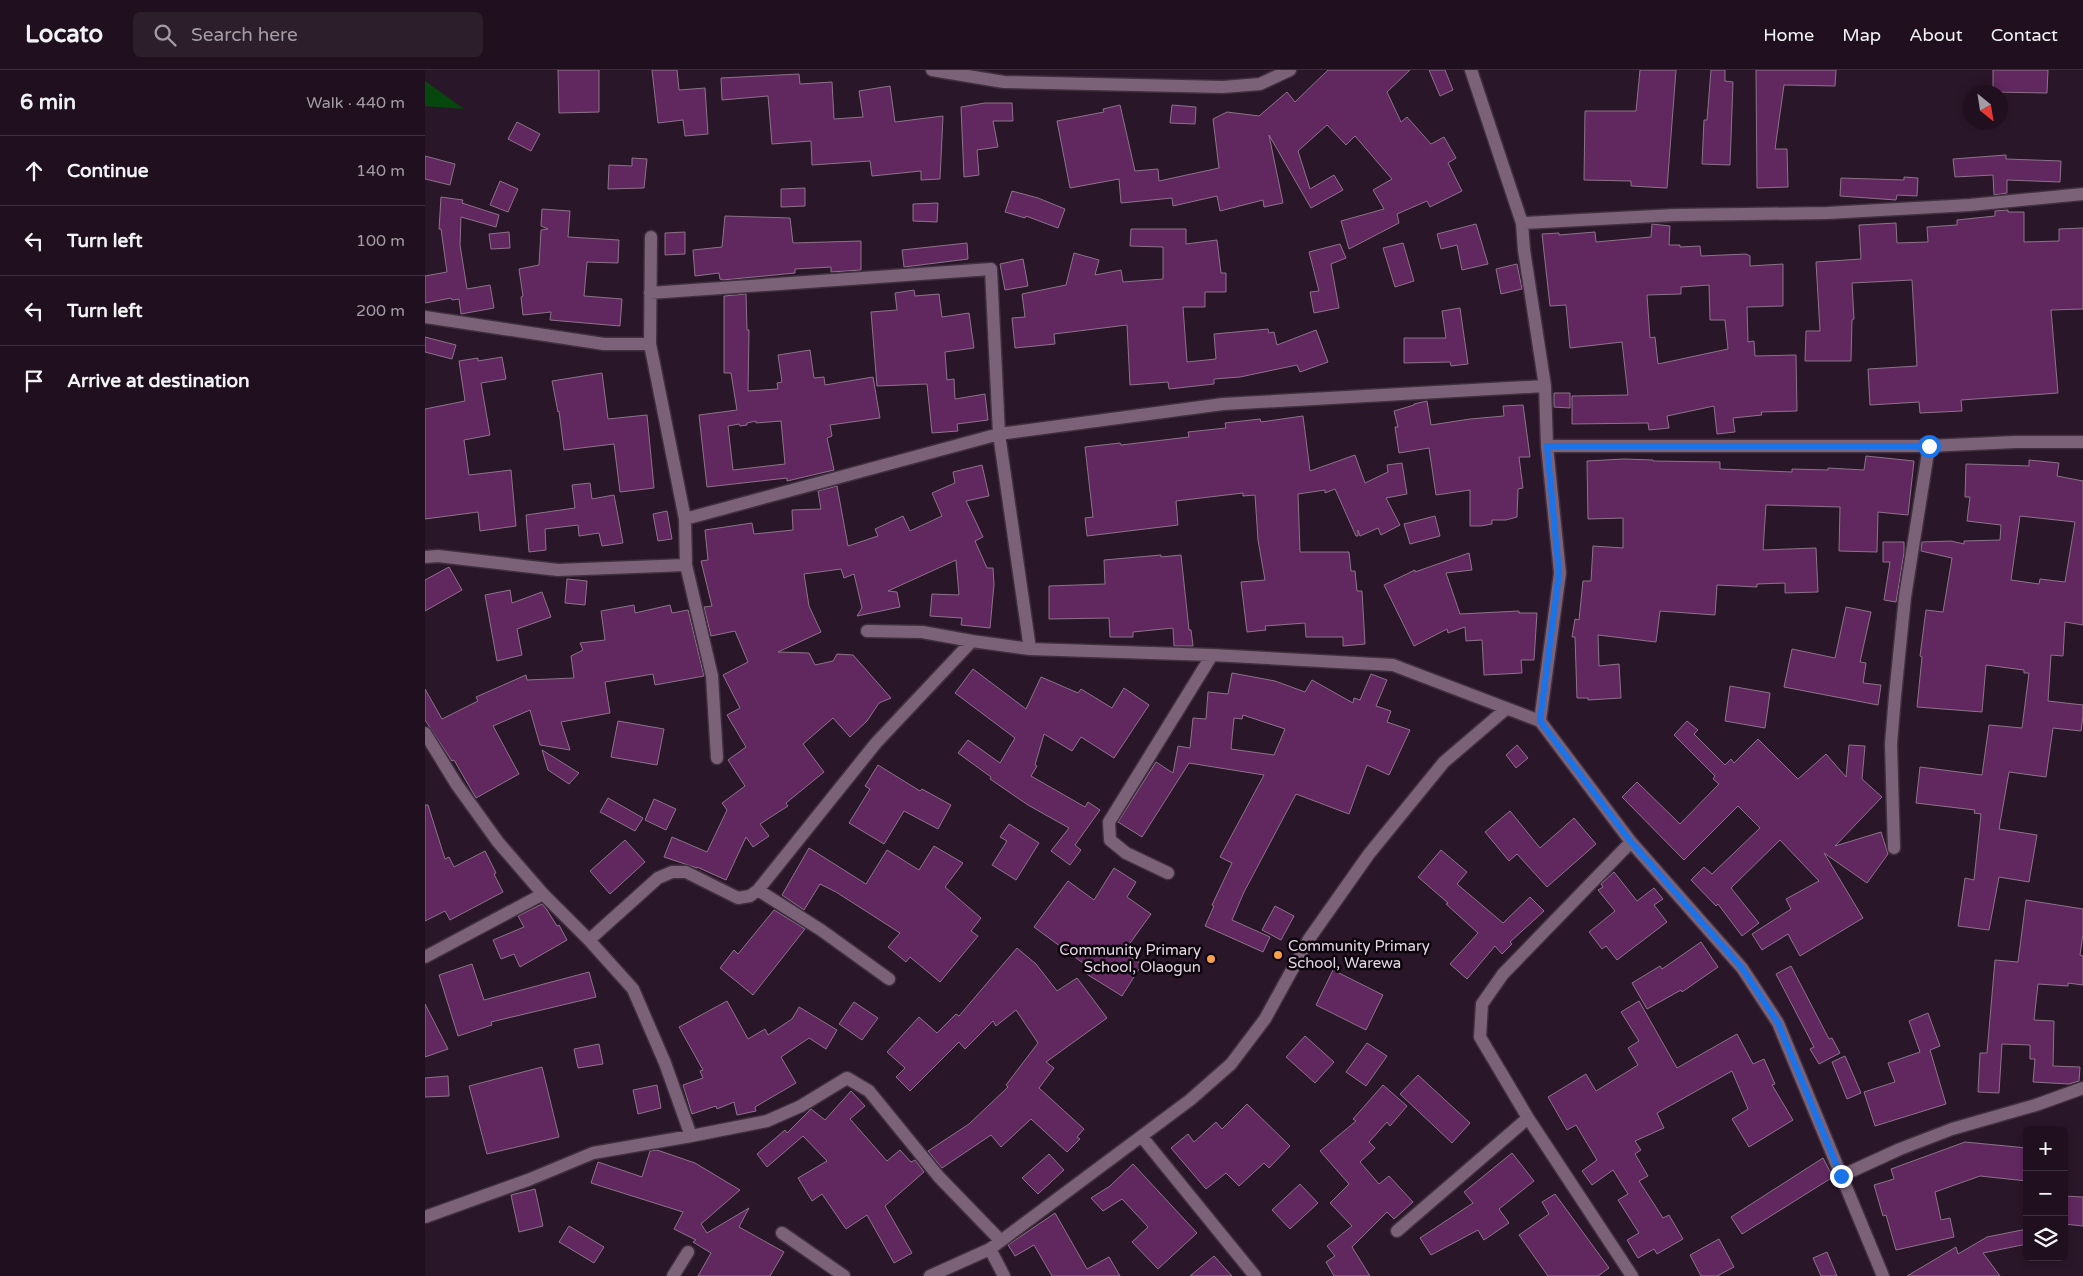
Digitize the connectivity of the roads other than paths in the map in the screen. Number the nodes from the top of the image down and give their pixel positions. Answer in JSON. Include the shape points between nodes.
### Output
{"nodes":[{"id":1,"x":932,"y":70,"type":"edge"},
{"id":2,"x":1291,"y":70,"type":"edge"},
{"id":3,"x":1471,"y":70,"type":"edge"},
{"id":4,"x":2083,"y":194,"type":"edge"},
{"id":5,"x":1522,"y":223,"type":"junction"},
{"id":6,"x":651,"y":237,"type":"dead end"},
{"id":7,"x":650,"y":294,"type":"junction"},
{"id":8,"x":425,"y":317,"type":"edge"},
{"id":9,"x":650,"y":344,"type":"junction"},
{"id":10,"x":1545,"y":386,"type":"junction"},
{"id":11,"x":999,"y":434,"type":"junction"},
{"id":12,"x":2083,"y":442,"type":"edge"},
{"id":13,"x":1547,"y":446,"type":"junction"},
{"id":14,"x":1929,"y":446,"type":"junction"},
{"id":15,"x":685,"y":519,"type":"junction"},
{"id":16,"x":425,"y":557,"type":"edge"},
{"id":17,"x":686,"y":565,"type":"junction"},
{"id":18,"x":867,"y":631,"type":"dead end"},
{"id":19,"x":971,"y":641,"type":"junction"},
{"id":20,"x":1030,"y":649,"type":"junction"},
{"id":21,"x":1212,"y":655,"type":"junction"},
{"id":22,"x":1506,"y":709,"type":"junction"},
{"id":23,"x":1540,"y":721,"type":"junction"},
{"id":24,"x":425,"y":733,"type":"edge"},
{"id":25,"x":717,"y":758,"type":"dead end"},
{"id":26,"x":1631,"y":842,"type":"junction"},
{"id":27,"x":1894,"y":848,"type":"dead end"},
{"id":28,"x":1168,"y":873,"type":"dead end"},
{"id":29,"x":758,"y":890,"type":"junction"},
{"id":30,"x":543,"y":894,"type":"junction"},
{"id":31,"x":589,"y":940,"type":"junction"},
{"id":32,"x":425,"y":957,"type":"edge"},
{"id":33,"x":889,"y":979,"type":"dead end"},
{"id":34,"x":2083,"y":1088,"type":"edge"},
{"id":35,"x":1528,"y":1118,"type":"junction"},
{"id":36,"x":691,"y":1136,"type":"junction"},
{"id":37,"x":1142,"y":1137,"type":"junction"},
{"id":38,"x":1841,"y":1176,"type":"junction"},
{"id":39,"x":425,"y":1217,"type":"edge"},
{"id":40,"x":1397,"y":1231,"type":"dead end"},
{"id":41,"x":782,"y":1233,"type":"dead end"},
{"id":42,"x":1000,"y":1240,"type":"junction"},
{"id":43,"x":990,"y":1249,"type":"junction"},
{"id":44,"x":688,"y":1252,"type":"dead end"},
{"id":45,"x":673,"y":1276,"type":"edge"},
{"id":46,"x":845,"y":1276,"type":"edge"},
{"id":47,"x":930,"y":1276,"type":"edge"},
{"id":48,"x":1004,"y":1276,"type":"edge"},
{"id":49,"x":1255,"y":1276,"type":"edge"},
{"id":50,"x":1633,"y":1276,"type":"edge"},
{"id":51,"x":1883,"y":1276,"type":"edge"}],
"edges":[{"from":1,"to":2,"type":"street","via":[[1004,82],[1223,88],[1260,84]]},
{"from":3,"to":5,"type":"street"},
{"from":4,"to":5,"type":"street","via":[[1970,205]]},
{"from":5,"to":10,"type":"street","via":[[1523,250]]},
{"from":6,"to":7,"type":"street"},
{"from":7,"to":9,"type":"street"},
{"from":7,"to":11,"type":"street","via":[[991,269]]},
{"from":8,"to":9,"type":"street","via":[[605,344]]},
{"from":9,"to":15,"type":"street"},
{"from":10,"to":11,"type":"street","via":[[1223,404]]},
{"from":10,"to":13,"type":"street"},
{"from":11,"to":15,"type":"street"},
{"from":11,"to":20,"type":"street"},
{"from":12,"to":14,"type":"street"},
{"from":13,"to":14,"type":"street"},
{"from":13,"to":23,"type":"street","via":[[1559,573]]},
{"from":14,"to":27,"type":"street","via":[[1905,597],[1893,715]]},
{"from":15,"to":17,"type":"street"},
{"from":16,"to":17,"type":"street","via":[[558,570]]},
{"from":17,"to":25,"type":"street","via":[[712,676]]},
{"from":18,"to":19,"type":"street","via":[[922,632]]},
{"from":19,"to":20,"type":"street"},
{"from":19,"to":29,"type":"street","via":[[876,742]]},
{"from":20,"to":21,"type":"street"},
{"from":21,"to":22,"type":"street","via":[[1393,665]]},
{"from":21,"to":28,"type":"street","via":[[1109,822],[1110,840],[1126,853]]},
{"from":22,"to":23,"type":"street"},
{"from":22,"to":37,"type":"street","via":[[1443,762],[1369,854],[1309,939],[1265,1020],[1231,1064]]},
{"from":23,"to":26,"type":"street"},
{"from":24,"to":30,"type":"street","via":[[498,842]]},
{"from":26,"to":35,"type":"street","via":[[1503,974],[1482,1004],[1480,1037]]},
{"from":26,"to":38,"type":"street","via":[[1742,968],[1778,1023]]},
{"from":29,"to":31,"type":"street","via":[[750,896],[738,898],[686,872],[672,872],[659,878]]},
{"from":29,"to":33,"type":"street"},
{"from":30,"to":31,"type":"street"},
{"from":30,"to":32,"type":"street"},
{"from":31,"to":36,"type":"street","via":[[633,989],[665,1063]]},
{"from":34,"to":38,"type":"street","via":[[1952,1129]]},
{"from":35,"to":40,"type":"street"},
{"from":35,"to":50,"type":"street"},
{"from":36,"to":39,"type":"street","via":[[593,1153]]},
{"from":36,"to":42,"type":"street","via":[[767,1120],[801,1106],[847,1078],[869,1091],[939,1177]]},
{"from":37,"to":42,"type":"street"},
{"from":37,"to":49,"type":"street"},
{"from":38,"to":51,"type":"street"},
{"from":41,"to":46,"type":"street"},
{"from":42,"to":43,"type":"street"},
{"from":43,"to":47,"type":"street"},
{"from":43,"to":48,"type":"street"},
{"from":44,"to":45,"type":"street"}]}
